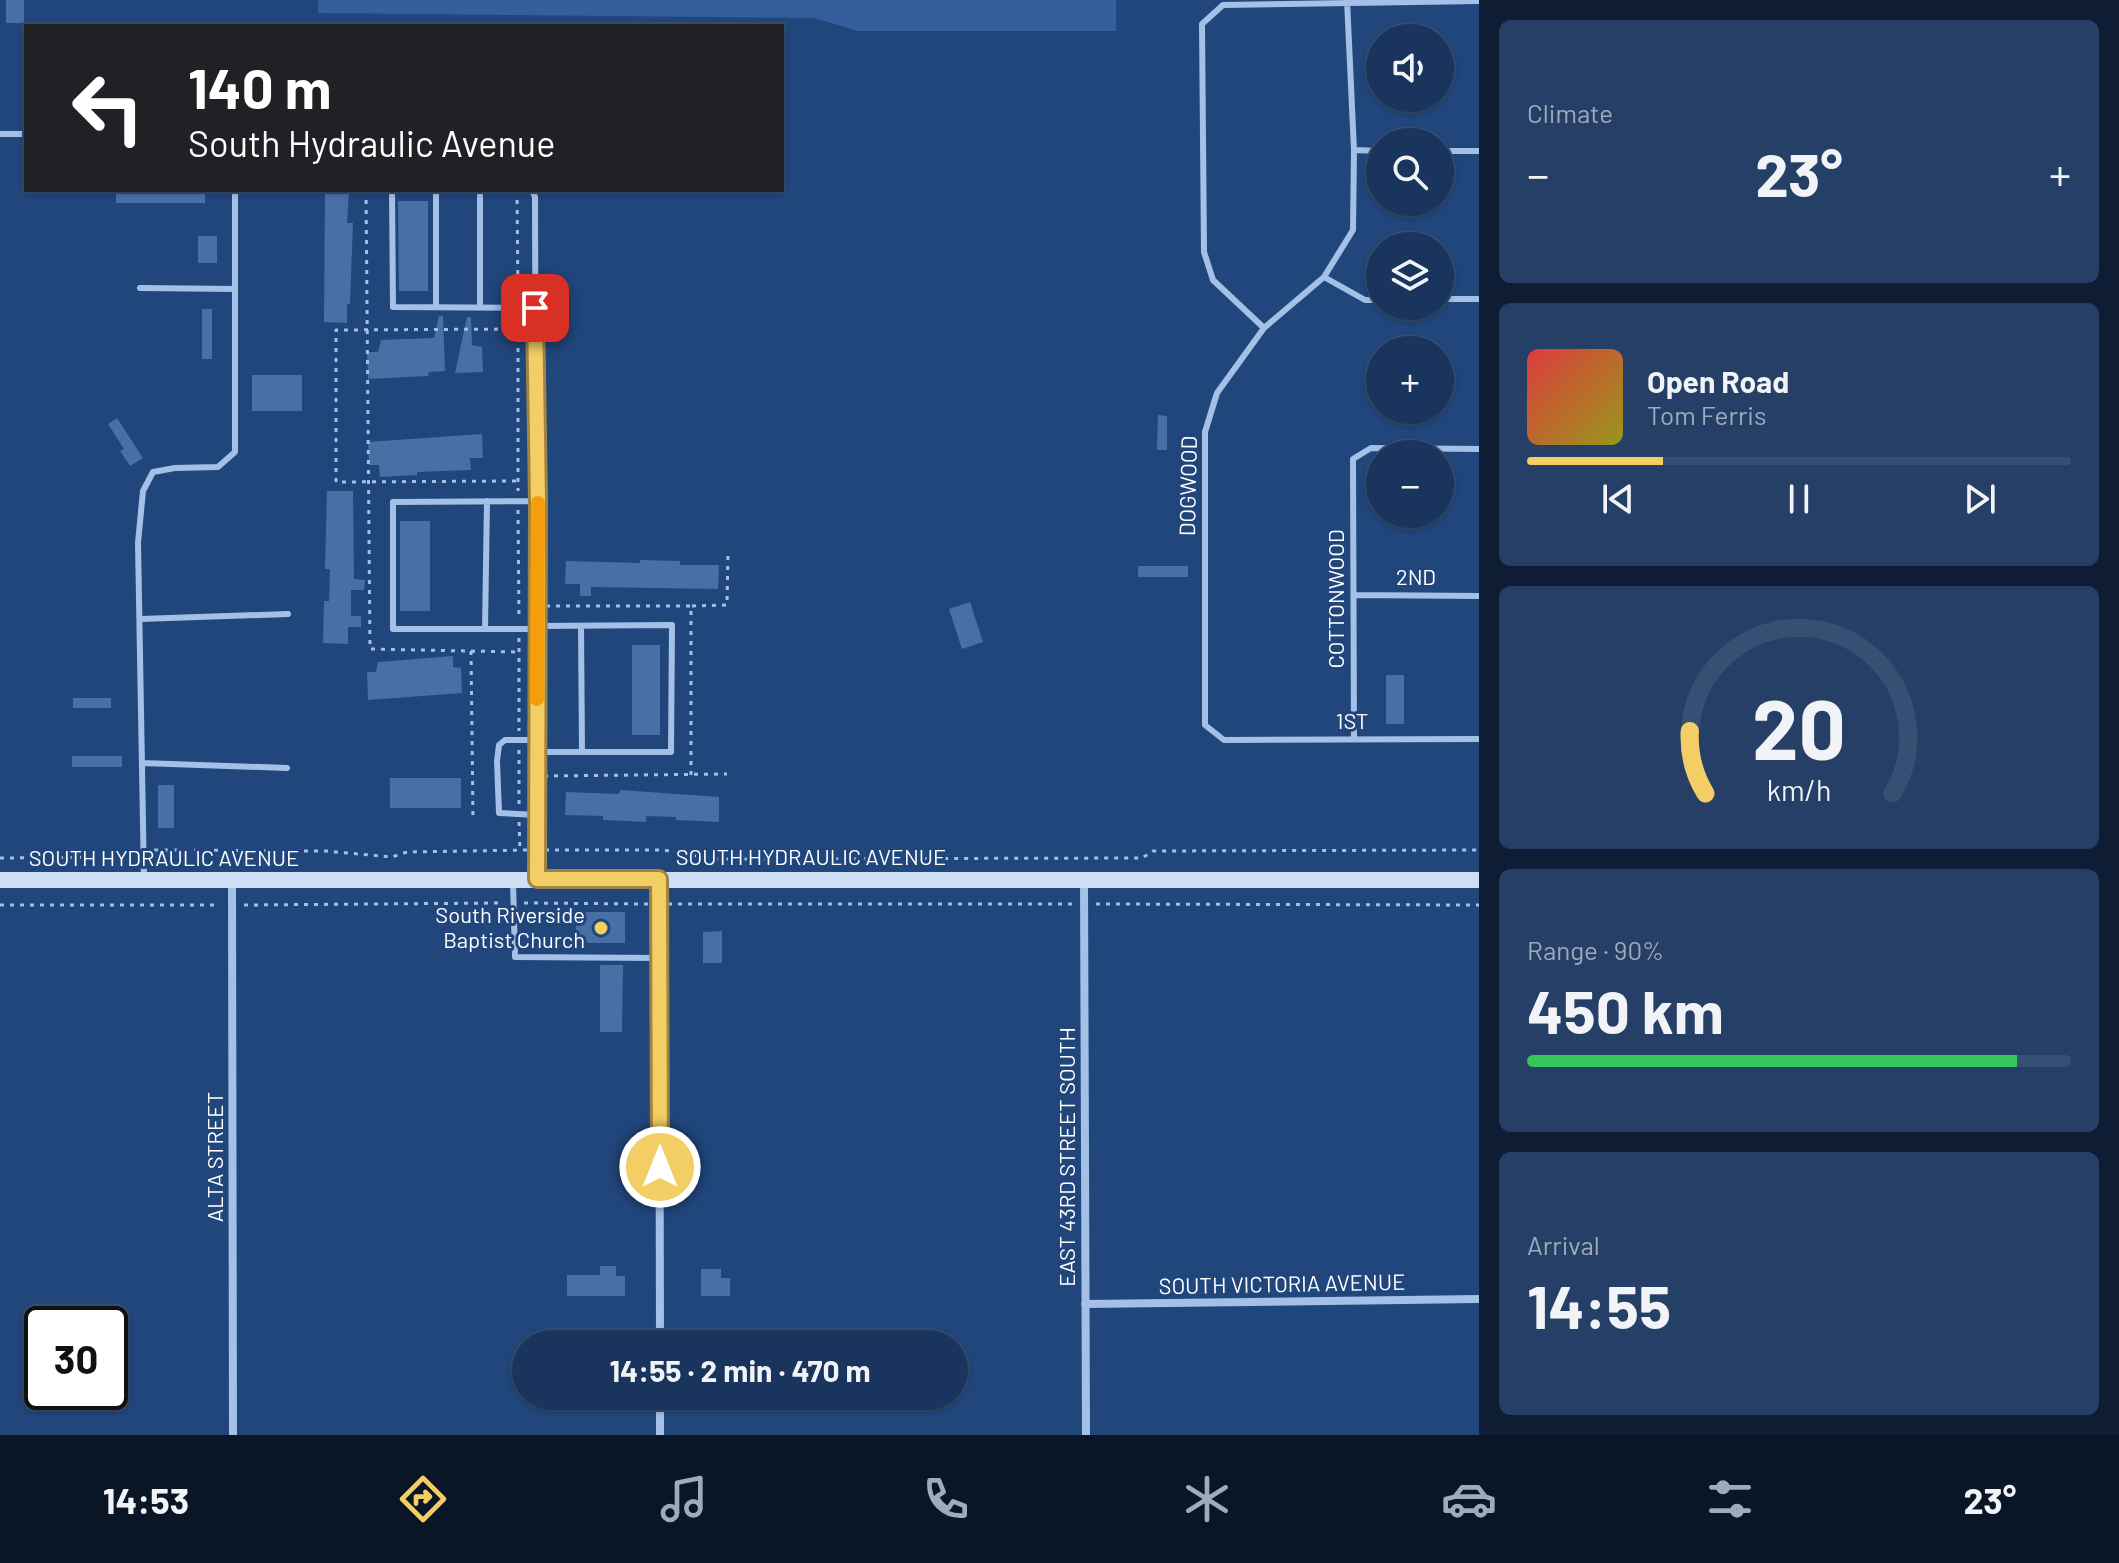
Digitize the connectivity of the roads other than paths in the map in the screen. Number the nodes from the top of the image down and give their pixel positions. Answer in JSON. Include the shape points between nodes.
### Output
{"nodes":[{"id":1,"x":1347,"y":1,"type":"edge"},
{"id":2,"x":1479,"y":1,"type":"edge"},
{"id":3,"x":0,"y":134,"type":"edge"},
{"id":4,"x":24,"y":134,"type":"edge"},
{"id":5,"x":1354,"y":150,"type":"junction"},
{"id":6,"x":1366,"y":150,"type":"edge"},
{"id":7,"x":1454,"y":151,"type":"edge"},
{"id":8,"x":1479,"y":151,"type":"edge"},
{"id":9,"x":235,"y":192,"type":"edge"},
{"id":10,"x":392,"y":192,"type":"edge"},
{"id":11,"x":436,"y":192,"type":"edge"},
{"id":12,"x":480,"y":192,"type":"edge"},
{"id":13,"x":533,"y":192,"type":"edge"},
{"id":14,"x":1324,"y":277,"type":"junction"},
{"id":15,"x":140,"y":288,"type":"dead end"},
{"id":16,"x":235,"y":289,"type":"junction"},
{"id":17,"x":1454,"y":299,"type":"edge"},
{"id":18,"x":1479,"y":299,"type":"edge"},
{"id":19,"x":1366,"y":300,"type":"edge"},
{"id":20,"x":436,"y":307,"type":"junction"},
{"id":21,"x":480,"y":307,"type":"junction"},
{"id":22,"x":535,"y":308,"type":"junction"},
{"id":23,"x":1264,"y":328,"type":"junction"},
{"id":24,"x":1479,"y":449,"type":"edge"},
{"id":25,"x":487,"y":501,"type":"junction"},
{"id":26,"x":538,"y":501,"type":"junction"},
{"id":27,"x":1354,"y":595,"type":"junction"},
{"id":28,"x":1479,"y":596,"type":"edge"},
{"id":29,"x":288,"y":614,"type":"dead end"},
{"id":30,"x":140,"y":619,"type":"junction"},
{"id":31,"x":581,"y":626,"type":"junction"},
{"id":32,"x":537,"y":628,"type":"junction"},
{"id":33,"x":485,"y":629,"type":"junction"},
{"id":34,"x":1354,"y":739,"type":"junction"},
{"id":35,"x":1479,"y":739,"type":"edge"},
{"id":36,"x":537,"y":740,"type":"junction"},
{"id":37,"x":1224,"y":740,"type":"joint"},
{"id":38,"x":537,"y":752,"type":"junction"},
{"id":39,"x":582,"y":752,"type":"junction"},
{"id":40,"x":142,"y":763,"type":"junction"},
{"id":41,"x":287,"y":768,"type":"dead end"},
{"id":42,"x":537,"y":815,"type":"junction"},
{"id":43,"x":513,"y":879,"type":"junction"},
{"id":44,"x":537,"y":879,"type":"junction"},
{"id":45,"x":659,"y":879,"type":"junction"},
{"id":46,"x":1084,"y":879,"type":"junction"},
{"id":47,"x":0,"y":880,"type":"edge"},
{"id":48,"x":144,"y":880,"type":"junction"},
{"id":49,"x":232,"y":880,"type":"junction"},
{"id":50,"x":1479,"y":880,"type":"edge"},
{"id":51,"x":659,"y":958,"type":"junction"},
{"id":52,"x":1479,"y":1299,"type":"edge"},
{"id":53,"x":1085,"y":1304,"type":"junction"},
{"id":54,"x":660,"y":1330,"type":"edge"},
{"id":55,"x":660,"y":1410,"type":"edge"},
{"id":56,"x":233,"y":1435,"type":"edge"},
{"id":57,"x":660,"y":1435,"type":"edge"},
{"id":58,"x":1086,"y":1435,"type":"edge"}],
"edges":[{"from":1,"to":2,"type":"lane"},
{"from":1,"to":5,"type":"lane"},
{"from":1,"to":23,"type":"lane","via":[[1223,5],[1202,24],[1204,252],[1213,280]]},
{"from":3,"to":4,"type":"lane"},
{"from":5,"to":6,"type":"lane"},
{"from":5,"to":14,"type":"lane","via":[[1353,230]]},
{"from":7,"to":8,"type":"lane"},
{"from":9,"to":16,"type":"lane"},
{"from":10,"to":20,"type":"lane","via":[[393,307]]},
{"from":11,"to":20,"type":"lane"},
{"from":12,"to":21,"type":"lane"},
{"from":13,"to":22,"type":"lane"},
{"from":14,"to":19,"type":"lane"},
{"from":14,"to":23,"type":"lane"},
{"from":15,"to":16,"type":"lane"},
{"from":16,"to":30,"type":"lane","via":[[235,452],[218,467],[153,472],[143,491],[138,543]]},
{"from":17,"to":18,"type":"lane"},
{"from":20,"to":21,"type":"lane"},
{"from":21,"to":22,"type":"lane"},
{"from":22,"to":26,"type":"lane"},
{"from":23,"to":37,"type":"lane","name":"DOGWOOD","via":[[1217,393],[1205,432],[1205,725]]},
{"from":24,"to":27,"type":"lane","name":"COTTONWOOD","via":[[1371,448],[1353,459]]},
{"from":25,"to":26,"type":"lane"},
{"from":25,"to":33,"type":"lane"},
{"from":25,"to":33,"type":"lane","via":[[393,502],[393,629]]},
{"from":26,"to":32,"type":"lane"},
{"from":27,"to":28,"type":"lane","name":"2ND"},
{"from":27,"to":34,"type":"lane","name":"COTTONWOOD"},
{"from":29,"to":30,"type":"lane"},
{"from":30,"to":40,"type":"lane"},
{"from":31,"to":32,"type":"lane"},
{"from":31,"to":39,"type":"lane"},
{"from":31,"to":39,"type":"lane","via":[[672,625],[671,752]]},
{"from":32,"to":33,"type":"lane"},
{"from":32,"to":36,"type":"lane"},
{"from":34,"to":35,"type":"lane","name":"1ST"},
{"from":34,"to":37,"type":"lane","name":"1ST"},
{"from":36,"to":38,"type":"lane"},
{"from":36,"to":42,"type":"lane","via":[[505,740],[497,751],[497,807],[502,815]]},
{"from":38,"to":39,"type":"lane"},
{"from":38,"to":42,"type":"lane"},
{"from":40,"to":41,"type":"lane"},
{"from":40,"to":48,"type":"lane"},
{"from":42,"to":44,"type":"lane"},
{"from":43,"to":44,"type":"street","name":"SOUTH HYDRAULIC AVENUE"},
{"from":43,"to":49,"type":"street","name":"SOUTH HYDRAULIC AVENUE"},
{"from":43,"to":51,"type":"lane","via":[[515,957]]},
{"from":44,"to":45,"type":"street","name":"SOUTH HYDRAULIC AVENUE"},
{"from":45,"to":46,"type":"street","name":"SOUTH HYDRAULIC AVENUE"},
{"from":45,"to":51,"type":"street"},
{"from":46,"to":50,"type":"street","name":"SOUTH HYDRAULIC AVENUE"},
{"from":46,"to":53,"type":"street","name":"EAST 43RD STREET SOUTH"},
{"from":47,"to":48,"type":"street","name":"SOUTH HYDRAULIC AVENUE"},
{"from":48,"to":49,"type":"street","name":"SOUTH HYDRAULIC AVENUE"},
{"from":49,"to":56,"type":"street","name":"ALTA STREET"},
{"from":51,"to":54,"type":"street"},
{"from":52,"to":53,"type":"street","name":"SOUTH VICTORIA AVENUE"},
{"from":53,"to":58,"type":"street","name":"EAST 43RD STREET SOUTH"},
{"from":55,"to":57,"type":"street"}]}
